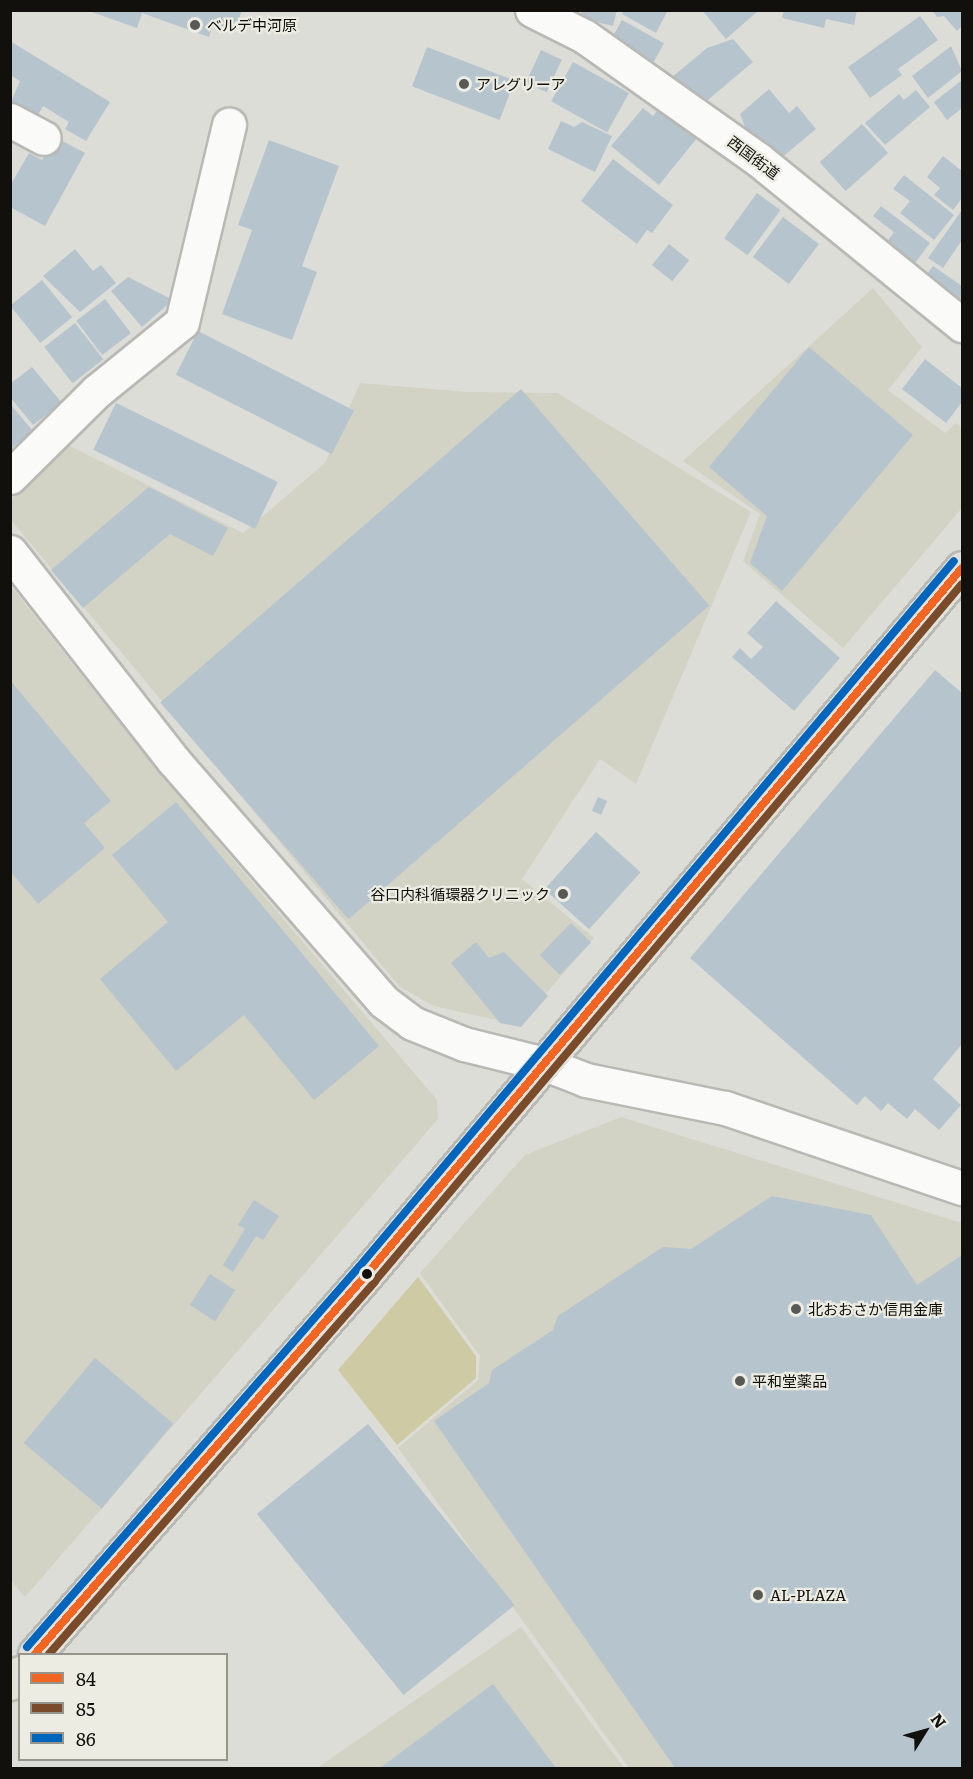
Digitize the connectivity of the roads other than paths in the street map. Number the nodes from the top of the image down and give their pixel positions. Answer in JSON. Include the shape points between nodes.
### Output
{"nodes":[{"id":1,"x":532,"y":10,"type":"edge"},
{"id":2,"x":10,"y":120,"type":"edge"},
{"id":3,"x":229,"y":125,"type":"dead end"},
{"id":4,"x":44,"y":138,"type":"dead end"},
{"id":5,"x":963,"y":325,"type":"edge"},
{"id":6,"x":10,"y":477,"type":"edge"},
{"id":7,"x":10,"y":552,"type":"edge"},
{"id":8,"x":963,"y":568,"type":"edge"},
{"id":9,"x":544,"y":1064,"type":"junction"},
{"id":10,"x":963,"y":1188,"type":"edge"},
{"id":11,"x":36,"y":1653,"type":"edge"}],
"edges":[{"from":1,"to":5,"type":"street","name":"西国街道","via":[[584,36],[759,160]]},
{"from":2,"to":4,"type":"street"},
{"from":3,"to":6,"type":"street","via":[[182,321],[97,391]]},
{"from":7,"to":9,"type":"street","via":[[173,760],[383,1001],[412,1023],[464,1044]]},
{"from":8,"to":9,"type":"main road"},
{"from":9,"to":10,"type":"street","via":[[586,1080],[725,1108]]},
{"from":9,"to":11,"type":"main road"}]}
